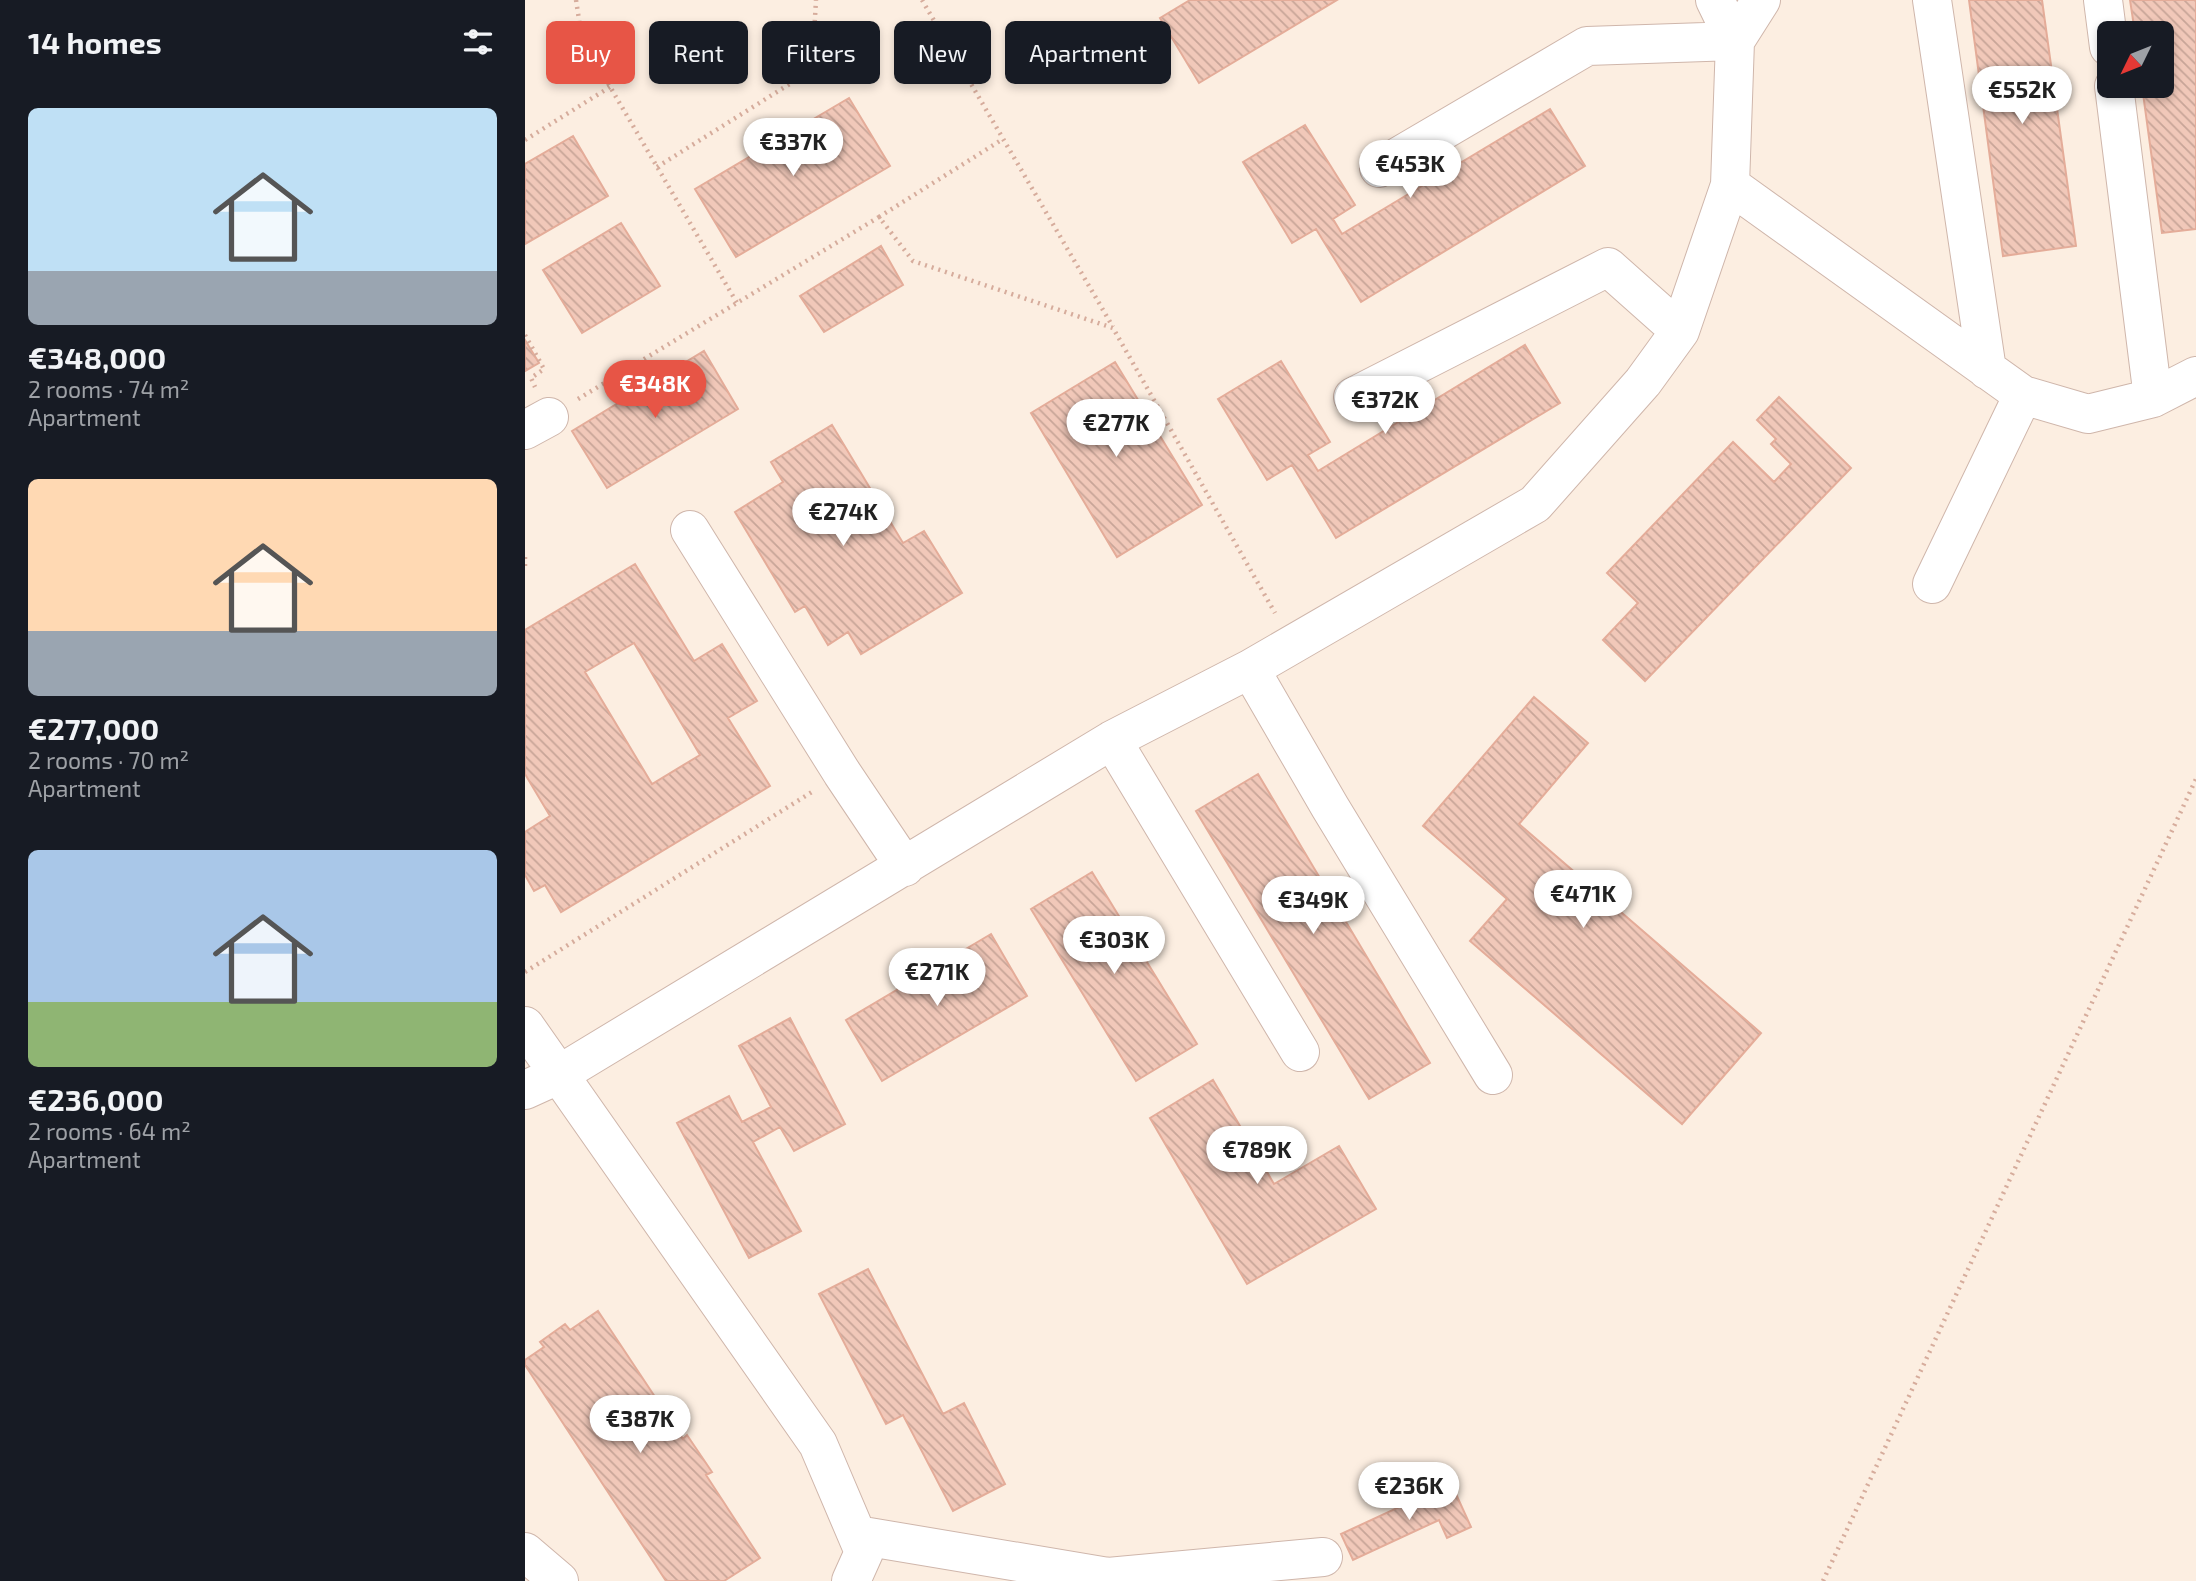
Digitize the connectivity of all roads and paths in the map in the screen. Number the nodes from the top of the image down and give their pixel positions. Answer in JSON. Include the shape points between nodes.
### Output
{"nodes":[{"id":1,"x":576,"y":0,"type":"edge"},
{"id":2,"x":816,"y":0,"type":"edge"},
{"id":3,"x":922,"y":0,"type":"edge"},
{"id":4,"x":1715,"y":0,"type":"edge"},
{"id":5,"x":1761,"y":0,"type":"edge"},
{"id":6,"x":1932,"y":0,"type":"edge"},
{"id":7,"x":2103,"y":0,"type":"edge"},
{"id":8,"x":2106,"y":21,"type":"edge"},
{"id":9,"x":1735,"y":41,"type":"junction"},
{"id":10,"x":610,"y":87,"type":"junction"},
{"id":11,"x":2115,"y":98,"type":"edge"},
{"id":12,"x":1003,"y":139,"type":"junction"},
{"id":13,"x":525,"y":140,"type":"edge"},
{"id":14,"x":657,"y":167,"type":"junction"},
{"id":15,"x":1379,"y":168,"type":"dead end"},
{"id":16,"x":1730,"y":185,"type":"junction"},
{"id":17,"x":879,"y":217,"type":"junction"},
{"id":18,"x":737,"y":303,"type":"junction"},
{"id":19,"x":1113,"y":328,"type":"junction"},
{"id":20,"x":1679,"y":331,"type":"junction"},
{"id":21,"x":525,"y":335,"type":"edge"},
{"id":22,"x":1987,"y":370,"type":"junction"},
{"id":23,"x":2196,"y":376,"type":"edge"},
{"id":24,"x":2023,"y":395,"type":"junction"},
{"id":25,"x":1353,"y":397,"type":"dead end"},
{"id":26,"x":2153,"y":398,"type":"junction"},
{"id":27,"x":537,"y":424,"type":"edge"},
{"id":28,"x":690,"y":530,"type":"dead end"},
{"id":29,"x":525,"y":557,"type":"edge"},
{"id":30,"x":525,"y":566,"type":"edge"},
{"id":31,"x":1932,"y":584,"type":"dead end"},
{"id":32,"x":1293,"y":645,"type":"junction"},
{"id":33,"x":1251,"y":669,"type":"junction"},
{"id":34,"x":1112,"y":740,"type":"junction"},
{"id":35,"x":842,"y":773,"type":"junction"},
{"id":36,"x":2196,"y":779,"type":"edge"},
{"id":37,"x":905,"y":867,"type":"junction"},
{"id":38,"x":525,"y":972,"type":"edge"},
{"id":39,"x":525,"y":1026,"type":"edge"},
{"id":40,"x":1300,"y":1052,"type":"dead end"},
{"id":41,"x":1493,"y":1075,"type":"dead end"},
{"id":42,"x":541,"y":1082,"type":"edge"},
{"id":43,"x":857,"y":1535,"type":"junction"},
{"id":44,"x":525,"y":1552,"type":"edge"},
{"id":45,"x":1323,"y":1557,"type":"dead end"},
{"id":46,"x":1110,"y":1579,"type":"edge"},
{"id":47,"x":559,"y":1581,"type":"edge"},
{"id":48,"x":851,"y":1581,"type":"edge"},
{"id":49,"x":1823,"y":1581,"type":"edge"}],
"edges":[{"from":1,"to":10,"type":"path","via":[[582,39]]},
{"from":2,"to":14,"type":"path","via":[[812,70]]},
{"from":3,"to":12,"type":"path"},
{"from":4,"to":9,"type":"lane"},
{"from":5,"to":9,"type":"lane"},
{"from":6,"to":22,"type":"lane"},
{"from":7,"to":8,"type":"lane"},
{"from":9,"to":15,"type":"lane","via":[[1587,46]]},
{"from":9,"to":16,"type":"lane"},
{"from":10,"to":13,"type":"path"},
{"from":10,"to":14,"type":"path"},
{"from":11,"to":26,"type":"lane"},
{"from":12,"to":17,"type":"path"},
{"from":12,"to":19,"type":"path"},
{"from":14,"to":18,"type":"path"},
{"from":16,"to":20,"type":"lane"},
{"from":16,"to":22,"type":"lane"},
{"from":17,"to":18,"type":"path"},
{"from":17,"to":19,"type":"path","via":[[913,261]]},
{"from":18,"to":27,"type":"path"},
{"from":19,"to":32,"type":"path"},
{"from":20,"to":25,"type":"lane","via":[[1608,267]]},
{"from":20,"to":32,"type":"lane","via":[[1643,382],[1535,504]]},
{"from":21,"to":27,"type":"path","via":[[544,369],[531,378]]},
{"from":22,"to":24,"type":"lane"},
{"from":23,"to":26,"type":"lane"},
{"from":24,"to":26,"type":"lane","via":[[2088,414]]},
{"from":24,"to":31,"type":"lane"},
{"from":28,"to":35,"type":"lane"},
{"from":29,"to":30,"type":"path"},
{"from":32,"to":33,"type":"lane"},
{"from":33,"to":34,"type":"lane"},
{"from":33,"to":41,"type":"lane"},
{"from":34,"to":37,"type":"lane"},
{"from":34,"to":40,"type":"lane"},
{"from":35,"to":37,"type":"lane"},
{"from":35,"to":38,"type":"path"},
{"from":36,"to":49,"type":"path"},
{"from":37,"to":42,"type":"lane"},
{"from":39,"to":42,"type":"lane"},
{"from":42,"to":43,"type":"lane","via":[[818,1444]]},
{"from":43,"to":46,"type":"lane"},
{"from":43,"to":48,"type":"lane","via":[[864,1552]]},
{"from":44,"to":47,"type":"lane"},
{"from":45,"to":46,"type":"lane"}]}
